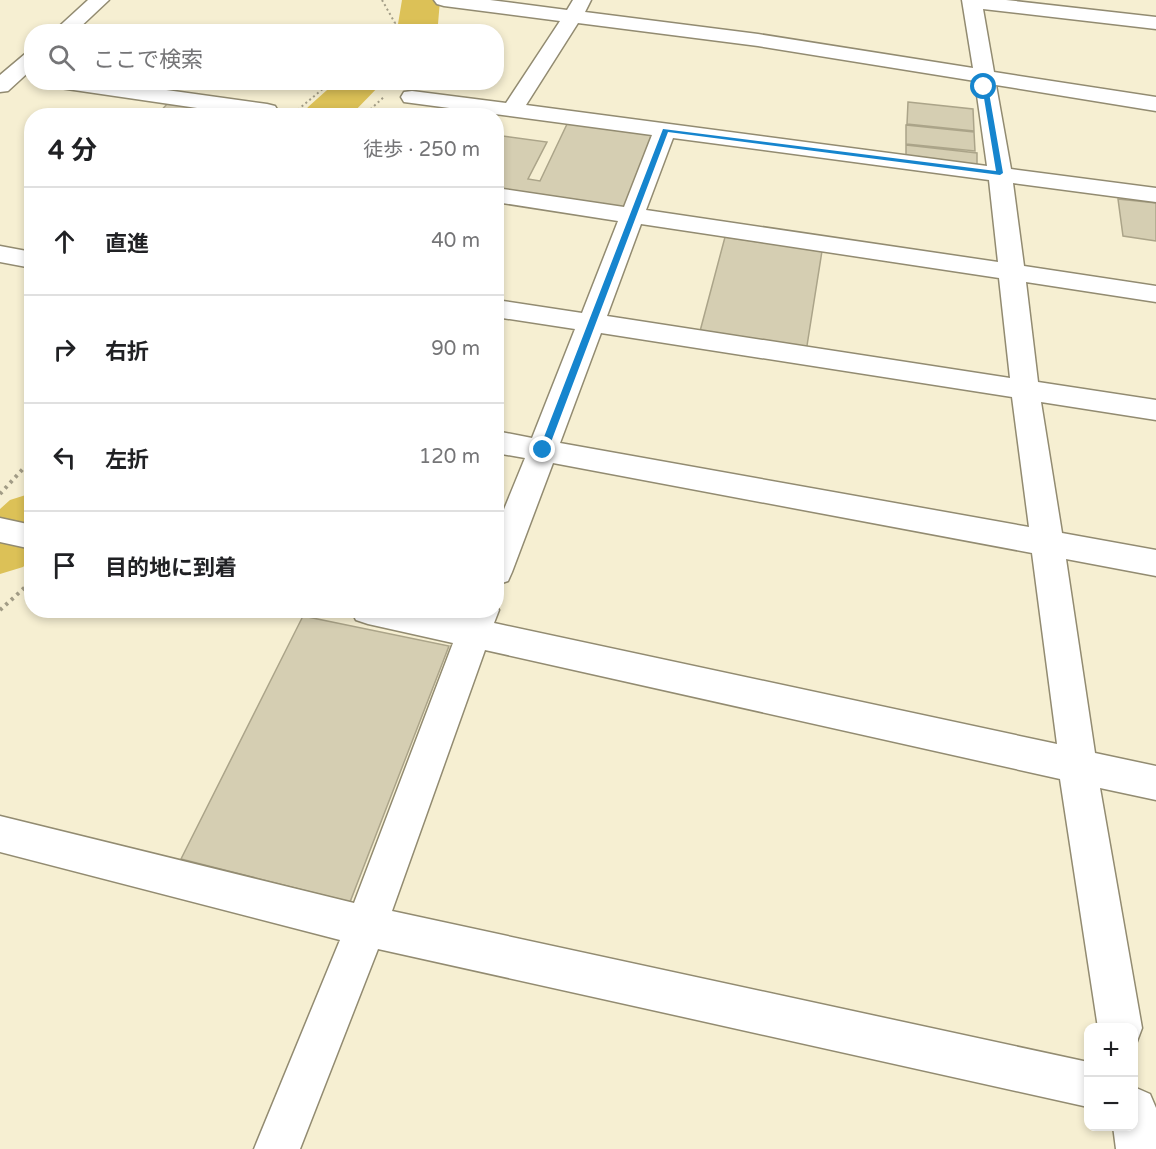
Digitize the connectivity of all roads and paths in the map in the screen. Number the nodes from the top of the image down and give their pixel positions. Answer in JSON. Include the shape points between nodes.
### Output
{"nodes":[{"id":1,"x":99,"y":0,"type":"edge"},
{"id":2,"x":382,"y":0,"type":"edge"},
{"id":3,"x":584,"y":0,"type":"edge"},
{"id":4,"x":453,"y":1,"type":"edge"},
{"id":5,"x":973,"y":1,"type":"edge"},
{"id":6,"x":571,"y":17,"type":"junction"},
{"id":7,"x":1156,"y":23,"type":"edge"},
{"id":8,"x":72,"y":24,"type":"edge"},
{"id":9,"x":394,"y":24,"type":"edge"},
{"id":10,"x":24,"y":66,"type":"edge"},
{"id":11,"x":985,"y":77,"type":"junction"},
{"id":12,"x":11,"y":79,"type":"edge"},
{"id":13,"x":117,"y":90,"type":"edge"},
{"id":14,"x":322,"y":90,"type":"edge"},
{"id":15,"x":412,"y":97,"type":"dead end"},
{"id":16,"x":1156,"y":104,"type":"edge"},
{"id":17,"x":246,"y":108,"type":"edge"},
{"id":18,"x":300,"y":108,"type":"edge"},
{"id":19,"x":497,"y":108,"type":"edge"},
{"id":20,"x":504,"y":109,"type":"edge"},
{"id":21,"x":512,"y":110,"type":"junction"},
{"id":22,"x":665,"y":130,"type":"junction"},
{"id":23,"x":1000,"y":173,"type":"junction"},
{"id":24,"x":1156,"y":195,"type":"edge"},
{"id":25,"x":504,"y":196,"type":"edge"},
{"id":26,"x":633,"y":215,"type":"junction"},
{"id":27,"x":0,"y":254,"type":"edge"},
{"id":28,"x":24,"y":258,"type":"edge"},
{"id":29,"x":1012,"y":271,"type":"junction"},
{"id":30,"x":1156,"y":294,"type":"edge"},
{"id":31,"x":504,"y":309,"type":"edge"},
{"id":32,"x":592,"y":321,"type":"junction"},
{"id":33,"x":1025,"y":389,"type":"junction"},
{"id":34,"x":1156,"y":410,"type":"edge"},
{"id":35,"x":504,"y":443,"type":"edge"},
{"id":36,"x":543,"y":450,"type":"junction"},
{"id":37,"x":24,"y":468,"type":"edge"},
{"id":38,"x":0,"y":494,"type":"edge"},
{"id":39,"x":0,"y":530,"type":"edge"},
{"id":40,"x":24,"y":535,"type":"edge"},
{"id":41,"x":1046,"y":543,"type":"junction"},
{"id":42,"x":504,"y":551,"type":"edge"},
{"id":43,"x":1156,"y":563,"type":"edge"},
{"id":44,"x":24,"y":589,"type":"edge"},
{"id":45,"x":0,"y":610,"type":"edge"},
{"id":46,"x":441,"y":618,"type":"edge"},
{"id":47,"x":477,"y":622,"type":"edge"},
{"id":48,"x":1077,"y":766,"type":"junction"},
{"id":49,"x":1156,"y":783,"type":"edge"},
{"id":50,"x":0,"y":834,"type":"edge"},
{"id":51,"x":366,"y":926,"type":"junction"},
{"id":52,"x":1119,"y":1023,"type":"edge"},
{"id":53,"x":1084,"y":1084,"type":"edge"},
{"id":54,"x":1138,"y":1096,"type":"edge"},
{"id":55,"x":1156,"y":1101,"type":"edge"},
{"id":56,"x":1137,"y":1131,"type":"edge"},
{"id":57,"x":277,"y":1149,"type":"edge"},
{"id":58,"x":1139,"y":1149,"type":"edge"}],
"edges":[{"from":1,"to":8,"type":"street"},
{"from":2,"to":9,"type":"path"},
{"from":3,"to":6,"type":"street"},
{"from":4,"to":6,"type":"street"},
{"from":5,"to":7,"type":"street"},
{"from":5,"to":11,"type":"street"},
{"from":6,"to":11,"type":"street","via":[[758,40]]},
{"from":6,"to":21,"type":"street"},
{"from":10,"to":12,"type":"street"},
{"from":11,"to":16,"type":"street"},
{"from":11,"to":23,"type":"street"},
{"from":13,"to":17,"type":"street"},
{"from":14,"to":18,"type":"path"},
{"from":15,"to":19,"type":"street"},
{"from":20,"to":21,"type":"street"},
{"from":21,"to":22,"type":"street"},
{"from":22,"to":23,"type":"street"},
{"from":22,"to":26,"type":"street"},
{"from":23,"to":24,"type":"street"},
{"from":23,"to":29,"type":"street"},
{"from":25,"to":26,"type":"street"},
{"from":26,"to":29,"type":"street"},
{"from":26,"to":32,"type":"street"},
{"from":27,"to":28,"type":"street"},
{"from":29,"to":30,"type":"street"},
{"from":29,"to":33,"type":"street"},
{"from":31,"to":32,"type":"street"},
{"from":32,"to":33,"type":"street"},
{"from":32,"to":36,"type":"street"},
{"from":33,"to":34,"type":"street"},
{"from":33,"to":41,"type":"street"},
{"from":35,"to":36,"type":"street"},
{"from":36,"to":41,"type":"street"},
{"from":36,"to":42,"type":"street"},
{"from":37,"to":38,"type":"path"},
{"from":39,"to":40,"type":"street"},
{"from":41,"to":43,"type":"street"},
{"from":41,"to":48,"type":"street"},
{"from":44,"to":45,"type":"path"},
{"from":46,"to":47,"type":"street"},
{"from":47,"to":48,"type":"street"},
{"from":47,"to":51,"type":"street"},
{"from":48,"to":49,"type":"street"},
{"from":48,"to":52,"type":"street"},
{"from":50,"to":51,"type":"street"},
{"from":51,"to":53,"type":"street"},
{"from":51,"to":57,"type":"street"},
{"from":54,"to":55,"type":"street"},
{"from":56,"to":58,"type":"street"}]}
